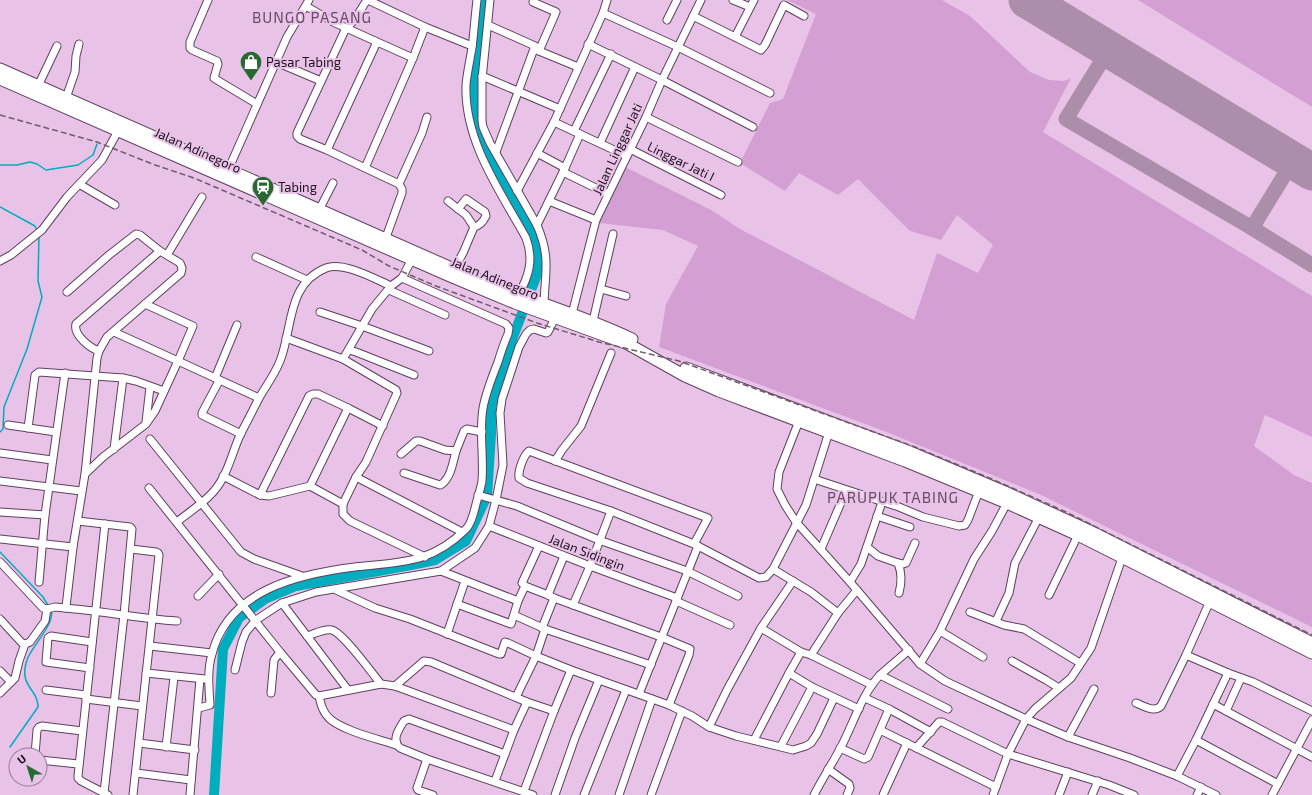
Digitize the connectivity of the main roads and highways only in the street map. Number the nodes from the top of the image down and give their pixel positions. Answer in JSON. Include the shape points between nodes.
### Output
{"nodes":[{"id":1,"x":0,"y":70,"type":"edge"},
{"id":2,"x":0,"y":79,"type":"edge"},
{"id":3,"x":384,"y":243,"type":"junction"},
{"id":4,"x":452,"y":272,"type":"junction"},
{"id":5,"x":541,"y":306,"type":"junction"},
{"id":6,"x":687,"y":373,"type":"junction"},
{"id":7,"x":908,"y":457,"type":"junction"},
{"id":8,"x":1090,"y":536,"type":"junction"},
{"id":9,"x":1266,"y":624,"type":"junction"},
{"id":10,"x":1284,"y":634,"type":"junction"},
{"id":11,"x":1312,"y":643,"type":"edge"},
{"id":12,"x":1312,"y":653,"type":"edge"}],
"edges":[{"from":1,"to":3,"type":"highway","name":"Jalan Adinegoro","via":[[229,168]]},
{"from":2,"to":3,"type":"highway","name":"Jalan Adinegoro"},
{"from":3,"to":4,"type":"highway","name":"Jalan Adinegoro"},
{"from":3,"to":4,"type":"highway","name":"Jalan Adinegoro","via":[[412,259]]},
{"from":4,"to":5,"type":"highway","name":"Jalan Adinegoro"},
{"from":5,"to":6,"type":"highway","via":[[555,318],[628,344]]},
{"from":5,"to":6,"type":"highway","via":[[593,321],[631,338]]},
{"from":6,"to":7,"type":"highway"},
{"from":6,"to":7,"type":"highway","via":[[719,391],[798,421]]},
{"from":7,"to":8,"type":"highway","via":[[1005,492]]},
{"from":7,"to":8,"type":"highway","via":[[1078,536]]},
{"from":8,"to":9,"type":"highway"},
{"from":8,"to":9,"type":"highway","via":[[1122,558],[1210,601]]},
{"from":9,"to":10,"type":"highway"},
{"from":10,"to":11,"type":"highway"},
{"from":10,"to":12,"type":"highway"}]}
